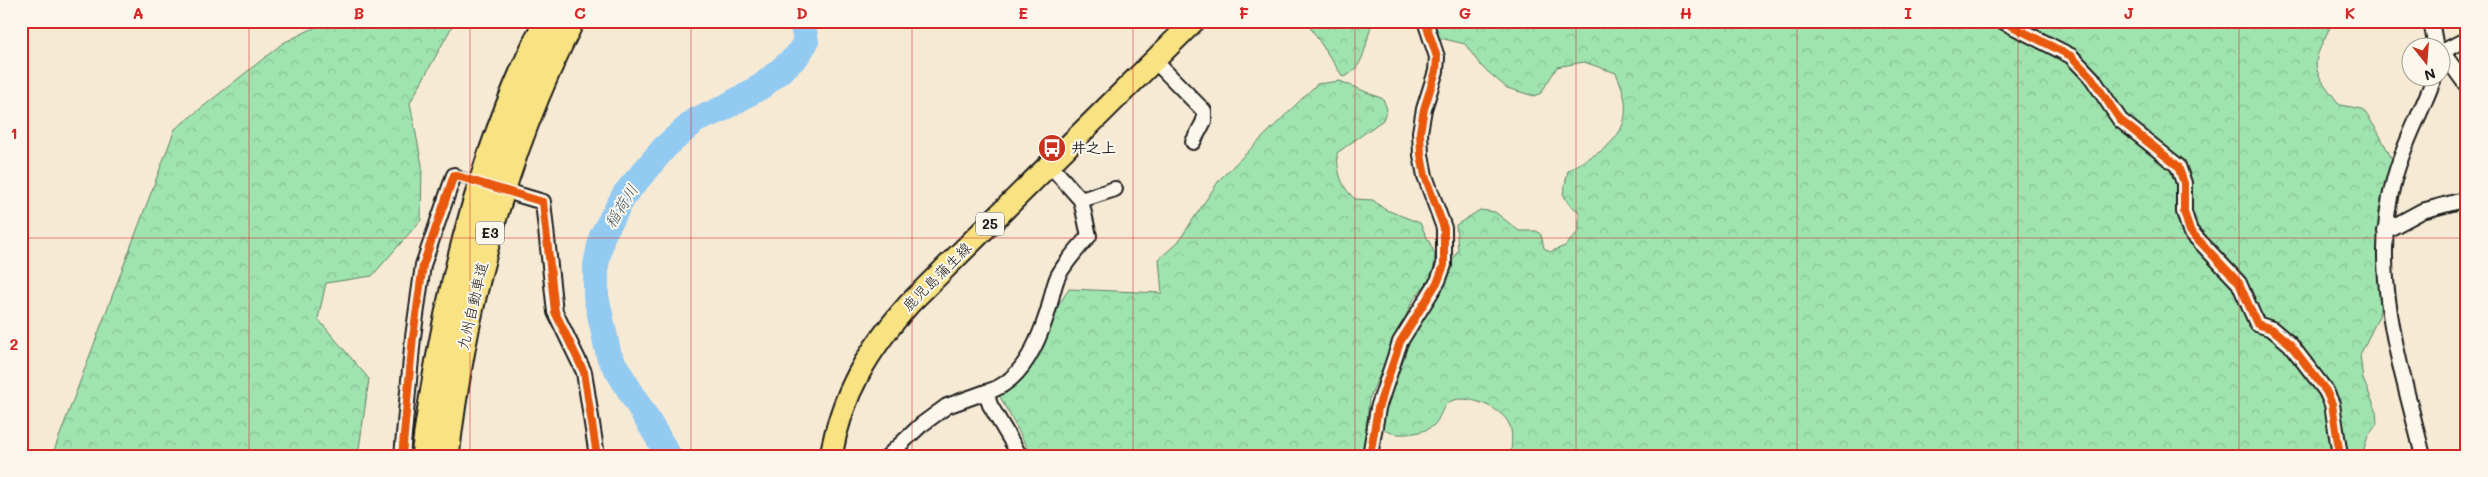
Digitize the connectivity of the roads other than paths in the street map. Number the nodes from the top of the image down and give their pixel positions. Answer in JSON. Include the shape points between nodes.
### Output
{"nodes":[{"id":1,"x":547,"y":21,"type":"edge"},
{"id":2,"x":571,"y":21,"type":"edge"},
{"id":3,"x":1194,"y":21,"type":"edge"},
{"id":4,"x":1426,"y":21,"type":"edge"},
{"id":5,"x":2002,"y":21,"type":"edge"},
{"id":6,"x":2431,"y":21,"type":"edge"},
{"id":7,"x":2436,"y":38,"type":"edge"},
{"id":8,"x":2467,"y":39,"type":"edge"},
{"id":9,"x":2450,"y":44,"type":"edge"},
{"id":10,"x":1154,"y":60,"type":"junction"},
{"id":11,"x":2450,"y":63,"type":"edge"},
{"id":12,"x":2467,"y":86,"type":"edge"},
{"id":13,"x":2430,"y":88,"type":"edge"},
{"id":14,"x":1192,"y":142,"type":"dead end"},
{"id":15,"x":1050,"y":164,"type":"junction"},
{"id":16,"x":454,"y":175,"type":"dead end"},
{"id":17,"x":1116,"y":188,"type":"dead end"},
{"id":18,"x":516,"y":194,"type":"dead end"},
{"id":19,"x":1081,"y":200,"type":"junction"},
{"id":20,"x":2467,"y":200,"type":"edge"},
{"id":21,"x":2385,"y":231,"type":"junction"},
{"id":22,"x":986,"y":392,"type":"junction"},
{"id":23,"x":402,"y":456,"type":"edge"},
{"id":24,"x":424,"y":456,"type":"edge"},
{"id":25,"x":446,"y":456,"type":"edge"},
{"id":26,"x":597,"y":456,"type":"edge"},
{"id":27,"x":831,"y":456,"type":"edge"},
{"id":28,"x":888,"y":456,"type":"edge"},
{"id":29,"x":1020,"y":456,"type":"edge"},
{"id":30,"x":1370,"y":456,"type":"edge"},
{"id":31,"x":2340,"y":456,"type":"edge"},
{"id":32,"x":2423,"y":456,"type":"edge"}],
"edges":[{"from":1,"to":24,"type":"highway","name":"九州自動車道","number":"E3","via":[[502,127],[452,289]]},
{"from":2,"to":25,"type":"highway","name":"九州自動車道","number":"E3","via":[[522,133],[496,213],[474,293],[451,408]]},
{"from":3,"to":10,"type":"main road","name":"鹿児島蒲生線","number":"25"},
{"from":4,"to":30,"type":"street","via":[[1437,57],[1420,132],[1421,155],[1424,176],[1444,228],[1444,265],[1438,281],[1400,342],[1378,408]]},
{"from":5,"to":31,"type":"street","via":[[2072,56],[2092,78],[2120,120],[2178,166],[2184,182],[2184,212],[2190,231],[2239,283],[2257,324],[2272,329],[2290,344],[2319,380],[2332,404]]},
{"from":6,"to":7,"type":"street"},
{"from":8,"to":9,"type":"street"},
{"from":10,"to":14,"type":"street","via":[[1204,111],[1204,121]]},
{"from":10,"to":15,"type":"main road","name":"鹿児島蒲生線","number":"25"},
{"from":11,"to":12,"type":"street"},
{"from":13,"to":21,"type":"street","via":[[2402,154],[2388,204]]},
{"from":15,"to":19,"type":"street"},
{"from":15,"to":27,"type":"main road","name":"鹿児島蒲生線","number":"25","via":[[883,333],[862,365],[847,398]]},
{"from":16,"to":23,"type":"street","via":[[423,265]]},
{"from":17,"to":19,"type":"street"},
{"from":18,"to":26,"type":"street","via":[[543,202],[555,312],[584,372]]},
{"from":19,"to":22,"type":"street","via":[[1089,236],[1058,276],[1046,318],[1017,376],[999,389]]},
{"from":20,"to":21,"type":"street","via":[[2422,211]]},
{"from":21,"to":32,"type":"street","via":[[2389,313]]},
{"from":22,"to":28,"type":"street","via":[[947,406]]},
{"from":22,"to":29,"type":"street","via":[[990,405]]}]}
